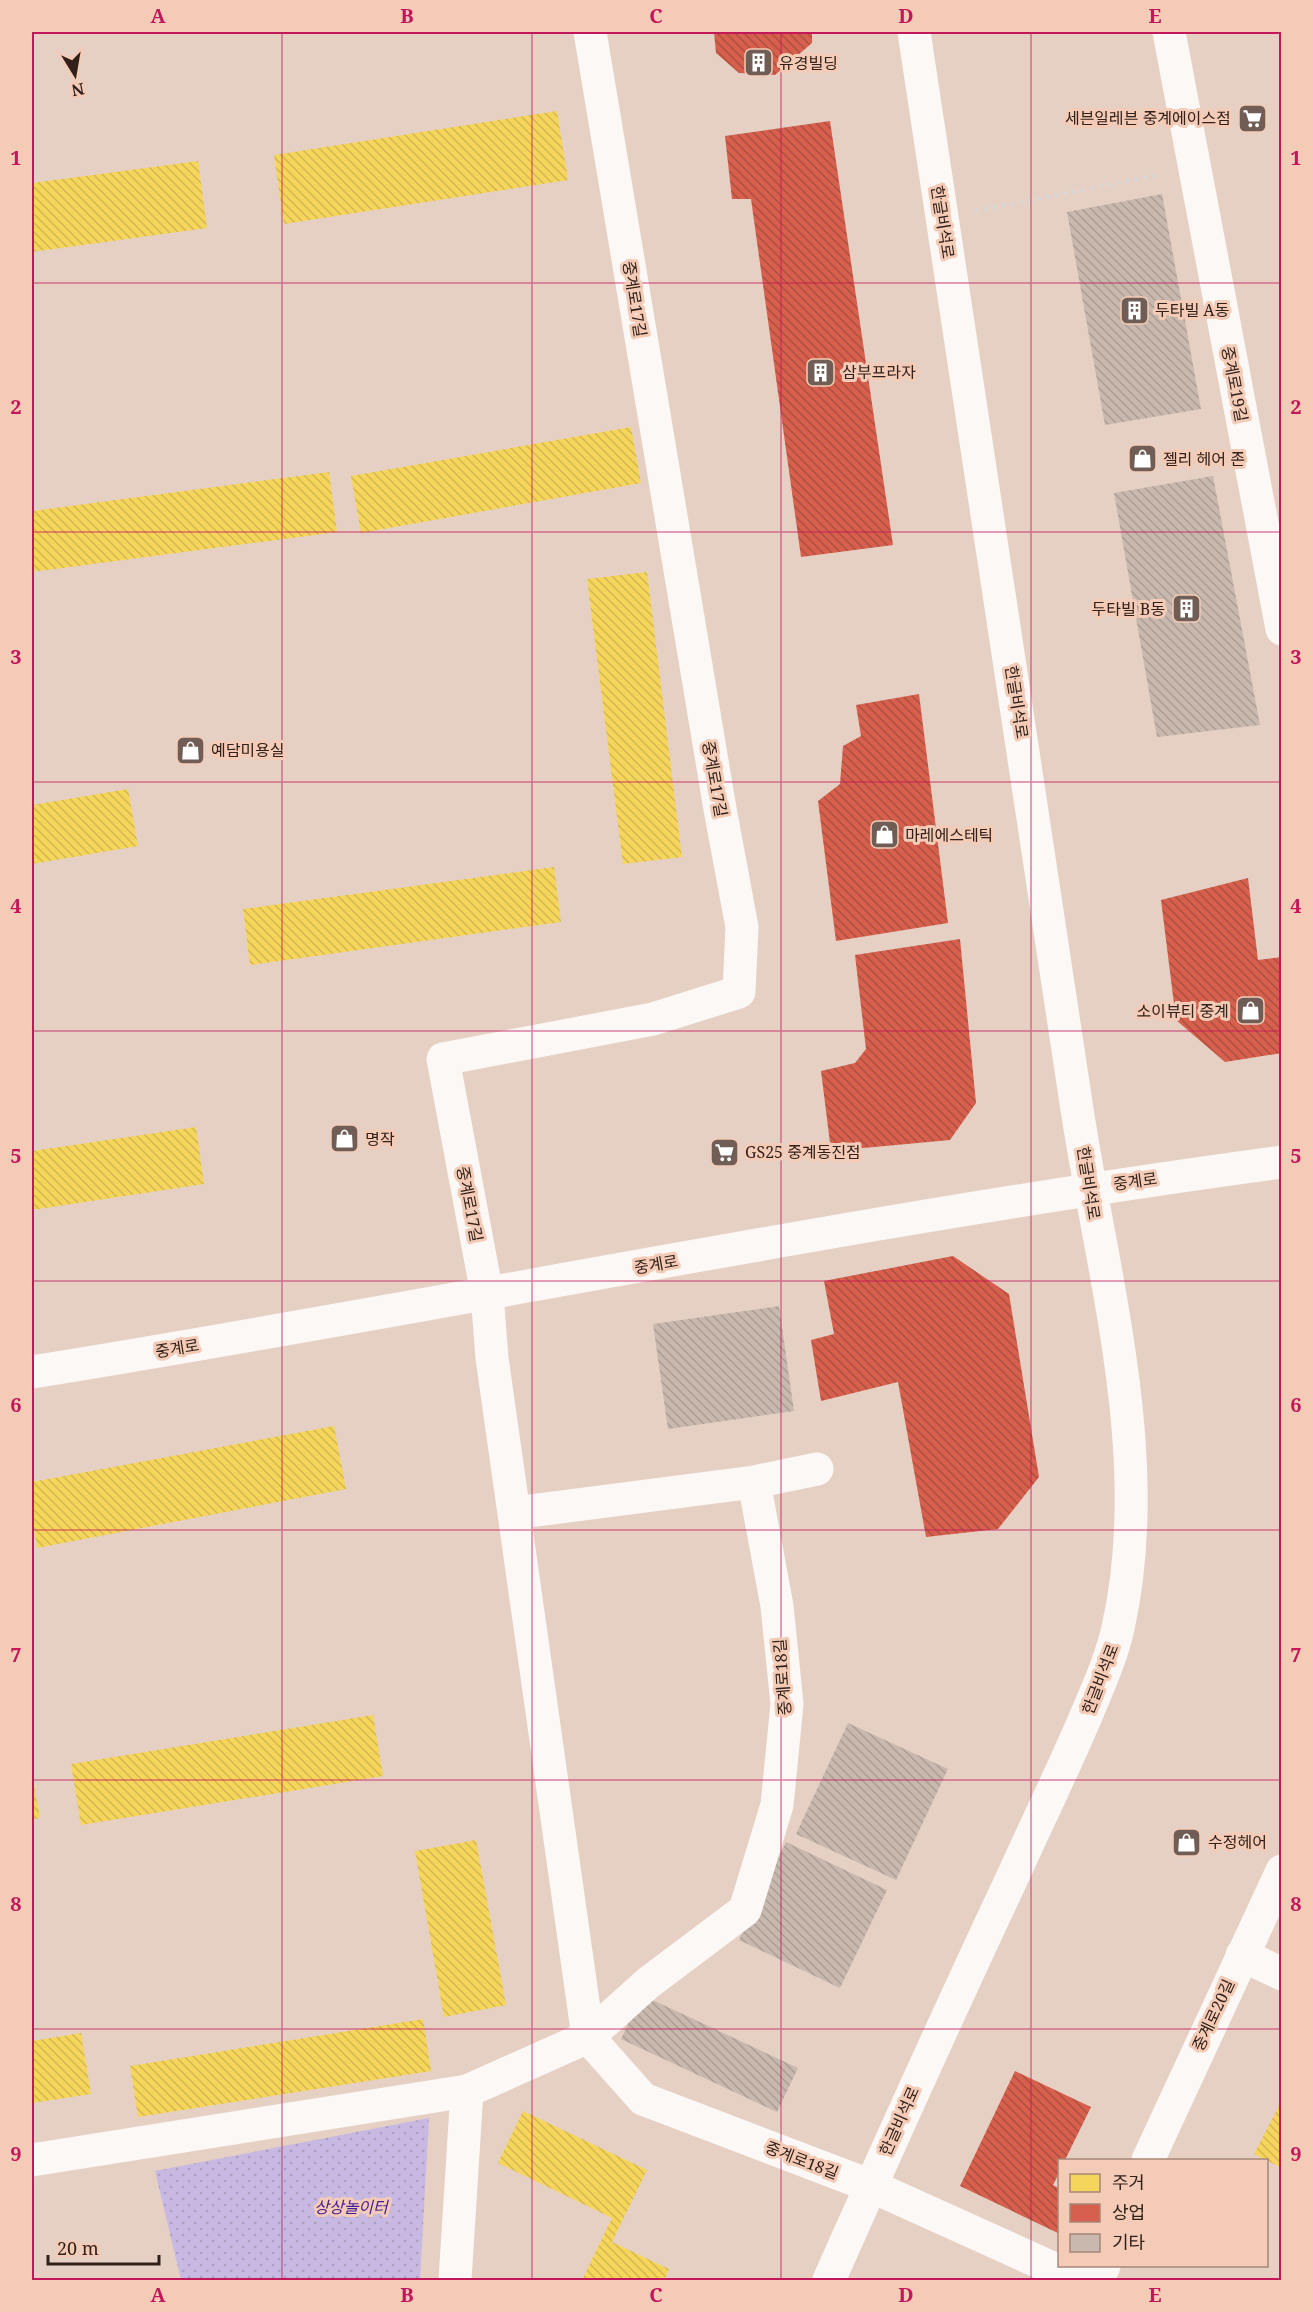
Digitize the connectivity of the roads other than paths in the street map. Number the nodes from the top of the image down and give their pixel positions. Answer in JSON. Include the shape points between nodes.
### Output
{"nodes":[{"id":1,"x":590,"y":32,"type":"edge"},
{"id":2,"x":914,"y":32,"type":"edge"},
{"id":3,"x":1169,"y":32,"type":"edge"},
{"id":4,"x":1281,"y":629,"type":"edge"},
{"id":5,"x":1281,"y":1162,"type":"edge"},
{"id":6,"x":1088,"y":1188,"type":"junction"},
{"id":7,"x":487,"y":1294,"type":"junction"},
{"id":8,"x":32,"y":1372,"type":"edge"},
{"id":9,"x":818,"y":1469,"type":"dead end"},
{"id":10,"x":754,"y":1482,"type":"junction"},
{"id":11,"x":514,"y":1513,"type":"junction"},
{"id":12,"x":1281,"y":1871,"type":"edge"},
{"id":13,"x":1272,"y":1913,"type":"edge"},
{"id":14,"x":1242,"y":1955,"type":"junction"},
{"id":15,"x":1281,"y":1974,"type":"edge"},
{"id":16,"x":588,"y":2037,"type":"junction"},
{"id":17,"x":467,"y":2091,"type":"junction"},
{"id":18,"x":1148,"y":2159,"type":"edge"},
{"id":19,"x":32,"y":2160,"type":"edge"},
{"id":20,"x":871,"y":2186,"type":"junction"},
{"id":21,"x":455,"y":2280,"type":"edge"},
{"id":22,"x":829,"y":2280,"type":"edge"},
{"id":23,"x":1079,"y":2280,"type":"edge"}],
"edges":[{"from":1,"to":7,"type":"street","name":"중계로17길","via":[[742,927],[739,992],[653,1019],[443,1059]]},
{"from":2,"to":6,"type":"street","name":"한글비석로"},
{"from":3,"to":4,"type":"street","name":"중계로19길"},
{"from":5,"to":6,"type":"street","name":"중계로"},
{"from":6,"to":7,"type":"street","name":"중계로"},
{"from":6,"to":20,"type":"street","name":"한글비석로","via":[[1117,1336],[1131,1485],[1132,1541],[1119,1626],[1110,1659],[1072,1748]]},
{"from":7,"to":8,"type":"street","name":"중계로"},
{"from":7,"to":11,"type":"street"},
{"from":9,"to":10,"type":"street"},
{"from":10,"to":11,"type":"street"},
{"from":10,"to":16,"type":"street","name":"중계로18길","via":[[777,1606],[787,1704],[777,1805],[746,1910],[648,1983]]},
{"from":11,"to":16,"type":"street"},
{"from":12,"to":13,"type":"street","name":"중계로20길"},
{"from":13,"to":14,"type":"street","name":"중계로20길"},
{"from":14,"to":15,"type":"street"},
{"from":14,"to":18,"type":"street","name":"중계로20길"},
{"from":16,"to":17,"type":"street"},
{"from":16,"to":20,"type":"street","name":"중계로18길","via":[[644,2099]]},
{"from":17,"to":19,"type":"street"},
{"from":17,"to":21,"type":"street"},
{"from":20,"to":22,"type":"street","name":"한글비석로"},
{"from":20,"to":23,"type":"street"}]}
